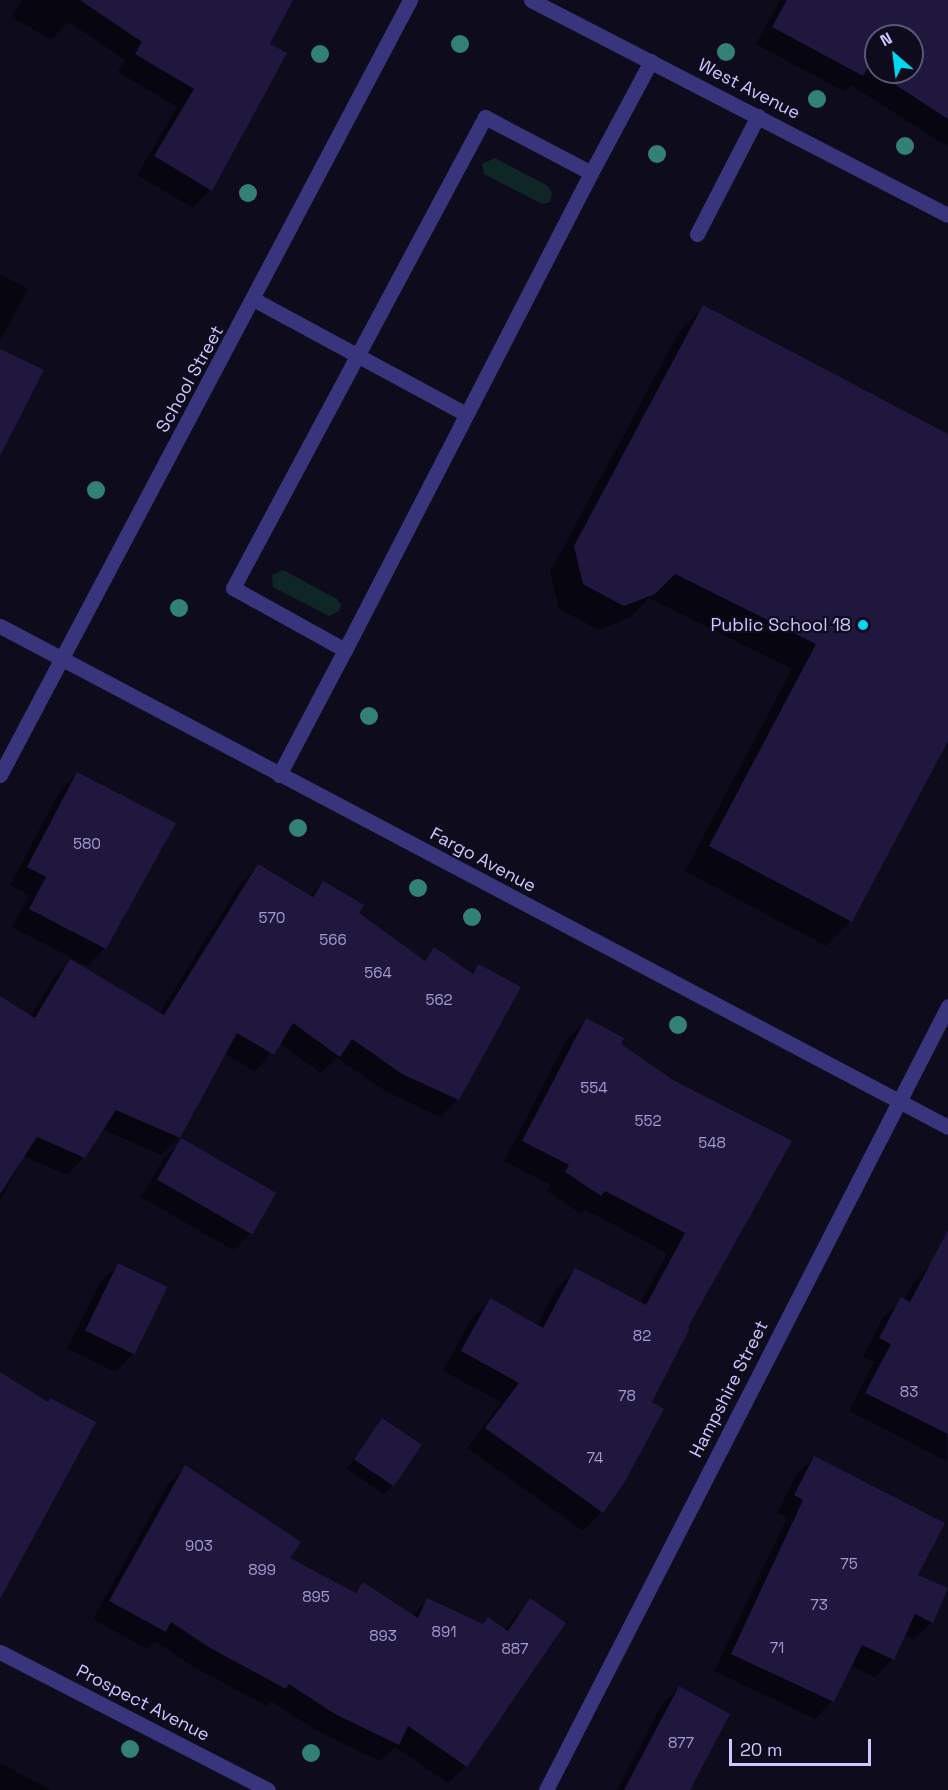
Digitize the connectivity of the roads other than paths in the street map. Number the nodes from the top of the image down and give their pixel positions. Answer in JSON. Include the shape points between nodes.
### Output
{"nodes":[{"id":1,"x":410,"y":0,"type":"edge"},
{"id":2,"x":531,"y":0,"type":"edge"},
{"id":3,"x":651,"y":61,"type":"junction"},
{"id":4,"x":758,"y":116,"type":"junction"},
{"id":5,"x":591,"y":173,"type":"junction"},
{"id":6,"x":948,"y":214,"type":"edge"},
{"id":7,"x":697,"y":234,"type":"dead end"},
{"id":8,"x":255,"y":300,"type":"junction"},
{"id":9,"x":357,"y":355,"type":"junction"},
{"id":10,"x":466,"y":414,"type":"junction"},
{"id":11,"x":0,"y":626,"type":"edge"},
{"id":12,"x":345,"y":650,"type":"junction"},
{"id":13,"x":60,"y":656,"type":"junction"},
{"id":14,"x":0,"y":775,"type":"edge"},
{"id":15,"x":279,"y":775,"type":"junction"},
{"id":16,"x":948,"y":1006,"type":"edge"},
{"id":17,"x":898,"y":1101,"type":"junction"},
{"id":18,"x":948,"y":1126,"type":"edge"},
{"id":19,"x":0,"y":1652,"type":"edge"},
{"id":20,"x":268,"y":1790,"type":"edge"},
{"id":21,"x":546,"y":1790,"type":"edge"}],
"edges":[{"from":1,"to":8,"type":"street","name":"School Street"},
{"from":2,"to":3,"type":"street","name":"West Avenue"},
{"from":3,"to":4,"type":"street","name":"West Avenue"},
{"from":3,"to":5,"type":"street"},
{"from":4,"to":6,"type":"street","name":"West Avenue"},
{"from":4,"to":7,"type":"street"},
{"from":5,"to":9,"type":"street","via":[[485,117]]},
{"from":5,"to":10,"type":"street"},
{"from":8,"to":9,"type":"street"},
{"from":8,"to":13,"type":"street","name":"School Street"},
{"from":9,"to":10,"type":"street"},
{"from":9,"to":12,"type":"street","via":[[233,588]]},
{"from":10,"to":12,"type":"street"},
{"from":11,"to":13,"type":"street","name":"Fargo Avenue"},
{"from":12,"to":15,"type":"street"},
{"from":13,"to":14,"type":"street","name":"School Street"},
{"from":13,"to":15,"type":"street","name":"Fargo Avenue"},
{"from":15,"to":17,"type":"street","name":"Fargo Avenue"},
{"from":16,"to":17,"type":"street","name":"Hampshire Street"},
{"from":17,"to":18,"type":"street","name":"Fargo Avenue"},
{"from":17,"to":21,"type":"street","name":"Hampshire Street"},
{"from":19,"to":20,"type":"street","name":"Prospect Avenue"}]}
